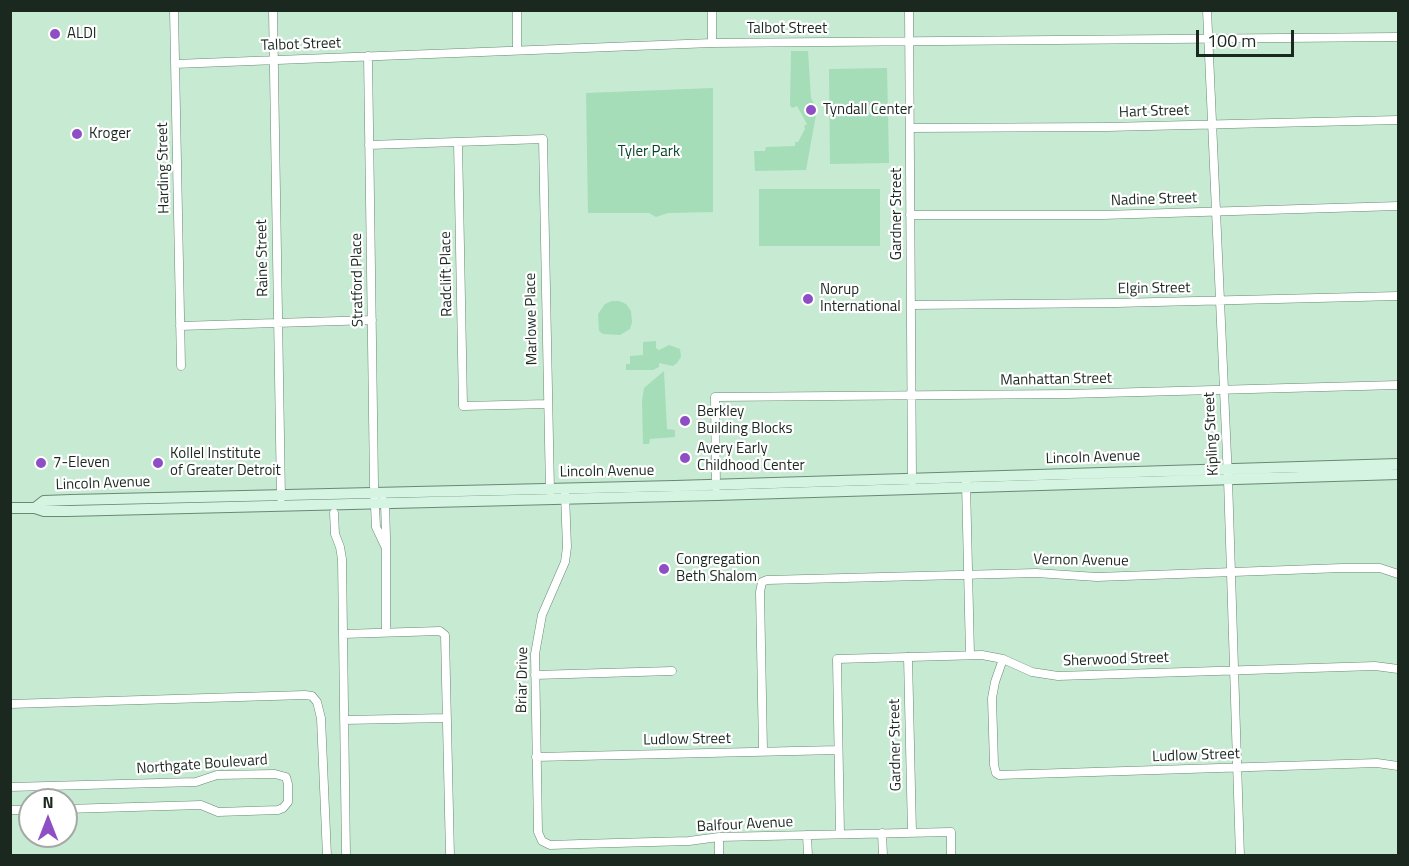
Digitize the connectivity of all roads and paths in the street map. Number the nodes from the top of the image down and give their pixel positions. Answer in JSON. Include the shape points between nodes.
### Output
{"nodes":[{"id":1,"x":174,"y":10,"type":"edge"},
{"id":2,"x":273,"y":10,"type":"edge"},
{"id":3,"x":517,"y":10,"type":"edge"},
{"id":4,"x":712,"y":10,"type":"edge"},
{"id":5,"x":909,"y":10,"type":"edge"},
{"id":6,"x":1208,"y":10,"type":"edge"},
{"id":7,"x":1398,"y":37,"type":"edge"},
{"id":8,"x":1209,"y":38,"type":"junction"},
{"id":9,"x":909,"y":41,"type":"junction"},
{"id":10,"x":712,"y":43,"type":"junction"},
{"id":11,"x":518,"y":50,"type":"junction"},
{"id":12,"x":368,"y":56,"type":"junction"},
{"id":13,"x":273,"y":60,"type":"junction"},
{"id":14,"x":175,"y":64,"type":"junction"},
{"id":15,"x":1398,"y":120,"type":"edge"},
{"id":16,"x":1212,"y":124,"type":"junction"},
{"id":17,"x":910,"y":128,"type":"junction"},
{"id":18,"x":458,"y":142,"type":"junction"},
{"id":19,"x":369,"y":145,"type":"junction"},
{"id":20,"x":1398,"y":206,"type":"edge"},
{"id":21,"x":1216,"y":211,"type":"junction"},
{"id":22,"x":910,"y":215,"type":"junction"},
{"id":23,"x":1398,"y":296,"type":"edge"},
{"id":24,"x":1220,"y":300,"type":"junction"},
{"id":25,"x":911,"y":305,"type":"junction"},
{"id":26,"x":372,"y":320,"type":"junction"},
{"id":27,"x":278,"y":323,"type":"junction"},
{"id":28,"x":180,"y":326,"type":"junction"},
{"id":29,"x":181,"y":366,"type":"dead end"},
{"id":30,"x":1398,"y":385,"type":"edge"},
{"id":31,"x":1224,"y":390,"type":"junction"},
{"id":32,"x":912,"y":396,"type":"junction"},
{"id":33,"x":548,"y":404,"type":"junction"},
{"id":34,"x":1398,"y":464,"type":"edge"},
{"id":35,"x":1228,"y":474,"type":"junction"},
{"id":36,"x":1398,"y":474,"type":"edge"},
{"id":37,"x":966,"y":483,"type":"junction"},
{"id":38,"x":912,"y":484,"type":"junction"},
{"id":39,"x":716,"y":490,"type":"junction"},
{"id":40,"x":565,"y":493,"type":"junction"},
{"id":41,"x":550,"y":494,"type":"junction"},
{"id":42,"x":379,"y":499,"type":"junction"},
{"id":43,"x":281,"y":500,"type":"junction"},
{"id":44,"x":10,"y":508,"type":"edge"},
{"id":45,"x":334,"y":513,"type":"dead end"},
{"id":46,"x":1230,"y":572,"type":"junction"},
{"id":47,"x":1398,"y":574,"type":"edge"},
{"id":48,"x":968,"y":575,"type":"junction"},
{"id":49,"x":386,"y":633,"type":"junction"},
{"id":50,"x":343,"y":634,"type":"junction"},
{"id":51,"x":970,"y":655,"type":"junction"},
{"id":52,"x":908,"y":657,"type":"junction"},
{"id":53,"x":1003,"y":659,"type":"junction"},
{"id":54,"x":1398,"y":669,"type":"edge"},
{"id":55,"x":1234,"y":670,"type":"junction"},
{"id":56,"x":672,"y":672,"type":"dead end"},
{"id":57,"x":535,"y":675,"type":"junction"},
{"id":58,"x":10,"y":704,"type":"edge"},
{"id":59,"x":447,"y":718,"type":"junction"},
{"id":60,"x":344,"y":720,"type":"junction"},
{"id":61,"x":838,"y":750,"type":"junction"},
{"id":62,"x":764,"y":751,"type":"junction"},
{"id":63,"x":536,"y":757,"type":"junction"},
{"id":64,"x":1398,"y":766,"type":"edge"},
{"id":65,"x":1237,"y":768,"type":"junction"},
{"id":66,"x":10,"y":787,"type":"edge"},
{"id":67,"x":78,"y":809,"type":"edge"},
{"id":68,"x":882,"y":833,"type":"junction"},
{"id":69,"x":912,"y":833,"type":"junction"},
{"id":70,"x":840,"y":834,"type":"junction"},
{"id":71,"x":807,"y":835,"type":"junction"},
{"id":72,"x":719,"y":837,"type":"junction"},
{"id":73,"x":542,"y":841,"type":"joint"},
{"id":74,"x":327,"y":855,"type":"edge"},
{"id":75,"x":346,"y":855,"type":"edge"},
{"id":76,"x":450,"y":855,"type":"edge"},
{"id":77,"x":719,"y":855,"type":"edge"},
{"id":78,"x":808,"y":855,"type":"edge"},
{"id":79,"x":883,"y":855,"type":"edge"},
{"id":80,"x":951,"y":855,"type":"edge"},
{"id":81,"x":1240,"y":855,"type":"edge"}],
"edges":[{"from":1,"to":14,"type":"street","name":"Harding Street"},
{"from":2,"to":13,"type":"street","name":"Raine Street"},
{"from":3,"to":11,"type":"street"},
{"from":4,"to":10,"type":"street"},
{"from":5,"to":9,"type":"street","name":"Gardner Street"},
{"from":6,"to":8,"type":"street","name":"Kipling Street"},
{"from":7,"to":8,"type":"street","name":"Talbot Street"},
{"from":8,"to":9,"type":"street","name":"Talbot Street"},
{"from":8,"to":16,"type":"street","name":"Kipling Street"},
{"from":9,"to":10,"type":"street","name":"Talbot Street"},
{"from":9,"to":17,"type":"street","name":"Gardner Street"},
{"from":10,"to":11,"type":"street","name":"Talbot Street"},
{"from":11,"to":12,"type":"street","name":"Talbot Street"},
{"from":12,"to":13,"type":"street","name":"Talbot Street"},
{"from":12,"to":19,"type":"street","name":"Stratford Place"},
{"from":13,"to":14,"type":"street","name":"Talbot Street"},
{"from":13,"to":27,"type":"street","name":"Raine Street"},
{"from":14,"to":28,"type":"street","name":"Harding Street"},
{"from":15,"to":16,"type":"street","name":"Hart Street"},
{"from":16,"to":17,"type":"street","name":"Hart Street"},
{"from":16,"to":21,"type":"street","name":"Kipling Street"},
{"from":17,"to":22,"type":"street","name":"Gardner Street"},
{"from":18,"to":19,"type":"street"},
{"from":18,"to":33,"type":"street","name":"Radclift Place","via":[[463,406]]},
{"from":18,"to":33,"type":"street","name":"Marlowe Place","via":[[543,139]]},
{"from":19,"to":26,"type":"street","name":"Stratford Place"},
{"from":20,"to":21,"type":"street","name":"Nadine Street"},
{"from":21,"to":22,"type":"street","name":"Nadine Street"},
{"from":21,"to":24,"type":"street","name":"Kipling Street"},
{"from":22,"to":25,"type":"street","name":"Gardner Street"},
{"from":23,"to":24,"type":"street","name":"Elgin Street"},
{"from":24,"to":25,"type":"street","name":"Elgin Street"},
{"from":24,"to":31,"type":"street","name":"Kipling Street"},
{"from":25,"to":32,"type":"street","name":"Gardner Street"},
{"from":26,"to":27,"type":"street"},
{"from":26,"to":42,"type":"street","name":"Stratford Place"},
{"from":27,"to":28,"type":"street"},
{"from":27,"to":43,"type":"street","name":"Raine Street"},
{"from":28,"to":29,"type":"street","name":"Harding Street"},
{"from":30,"to":31,"type":"street","name":"Manhattan Street"},
{"from":31,"to":32,"type":"street","name":"Manhattan Street"},
{"from":31,"to":35,"type":"street","name":"Kipling Street"},
{"from":32,"to":38,"type":"street","name":"Gardner Street"},
{"from":32,"to":39,"type":"street","name":"Manhattan Street","via":[[715,397]]},
{"from":33,"to":41,"type":"street","name":"Marlowe Place"},
{"from":34,"to":35,"type":"street","name":"Lincoln Avenue"},
{"from":35,"to":36,"type":"street","name":"Lincoln Avenue"},
{"from":35,"to":37,"type":"street","name":"Lincoln Avenue"},
{"from":35,"to":46,"type":"street","name":"Kipling Street"},
{"from":37,"to":38,"type":"street","name":"Lincoln Avenue"},
{"from":37,"to":48,"type":"street"},
{"from":38,"to":39,"type":"street","name":"Lincoln Avenue"},
{"from":39,"to":40,"type":"street","name":"Lincoln Avenue"},
{"from":40,"to":41,"type":"street","name":"Lincoln Avenue"},
{"from":40,"to":57,"type":"street","name":"Briar Drive","via":[[567,555],[542,615]]},
{"from":41,"to":42,"type":"street","name":"Lincoln Avenue"},
{"from":42,"to":43,"type":"street","name":"Lincoln Avenue"},
{"from":42,"to":49,"type":"street","name":"Stratford Place","via":[[376,527],[385,546]]},
{"from":43,"to":44,"type":"street","name":"Lincoln Avenue","via":[[44,501],[34,508]]},
{"from":45,"to":50,"type":"street","via":[[342,560]]},
{"from":46,"to":47,"type":"street","name":"Vernon Avenue","via":[[1380,568]]},
{"from":46,"to":48,"type":"street","name":"Vernon Avenue","via":[[1097,577],[1036,573]]},
{"from":46,"to":55,"type":"street","name":"Kipling Street"},
{"from":48,"to":51,"type":"street"},
{"from":48,"to":62,"type":"street","name":"Vernon Avenue","via":[[762,582]]},
{"from":49,"to":50,"type":"street"},
{"from":49,"to":59,"type":"street","via":[[443,633]]},
{"from":50,"to":60,"type":"street"},
{"from":51,"to":52,"type":"street","name":"Sherwood Street"},
{"from":51,"to":53,"type":"street","name":"Sherwood Street"},
{"from":52,"to":61,"type":"street","name":"Sherwood Street","via":[[837,659]]},
{"from":52,"to":69,"type":"street","name":"Gardner Street"},
{"from":53,"to":55,"type":"street","name":"Sherwood Street","via":[[1032,672],[1058,676]]},
{"from":53,"to":65,"type":"street","name":"Ludlow Street","via":[[992,698],[996,772],[1003,775]]},
{"from":54,"to":55,"type":"street","name":"Sherwood Street","via":[[1375,666]]},
{"from":55,"to":65,"type":"street","name":"Kipling Street"},
{"from":56,"to":57,"type":"street"},
{"from":57,"to":63,"type":"street","name":"Briar Drive"},
{"from":58,"to":74,"type":"street","via":[[312,696],[321,718]]},
{"from":59,"to":60,"type":"street"},
{"from":59,"to":76,"type":"street"},
{"from":60,"to":75,"type":"street"},
{"from":61,"to":62,"type":"street","name":"Ludlow Street"},
{"from":61,"to":70,"type":"street"},
{"from":62,"to":63,"type":"street","name":"Ludlow Street"},
{"from":63,"to":73,"type":"street","name":"Briar Drive","via":[[538,832]]},
{"from":64,"to":65,"type":"street","name":"Ludlow Street","via":[[1377,763]]},
{"from":65,"to":81,"type":"street","name":"Kipling Street"},
{"from":66,"to":67,"type":"street","name":"Northgate Boulevard","via":[[196,782],[217,775],[275,774],[286,777],[288,784],[288,802],[278,810],[218,812],[201,805]]},
{"from":68,"to":69,"type":"street","name":"Balfour Avenue"},
{"from":68,"to":70,"type":"street","name":"Balfour Avenue"},
{"from":68,"to":79,"type":"street"},
{"from":69,"to":80,"type":"street","name":"Balfour Avenue","via":[[951,832]]},
{"from":70,"to":71,"type":"street","name":"Balfour Avenue"},
{"from":71,"to":72,"type":"street","name":"Balfour Avenue"},
{"from":71,"to":78,"type":"street"},
{"from":72,"to":73,"type":"street","name":"Balfour Avenue","via":[[550,845]]},
{"from":72,"to":77,"type":"street"}]}
